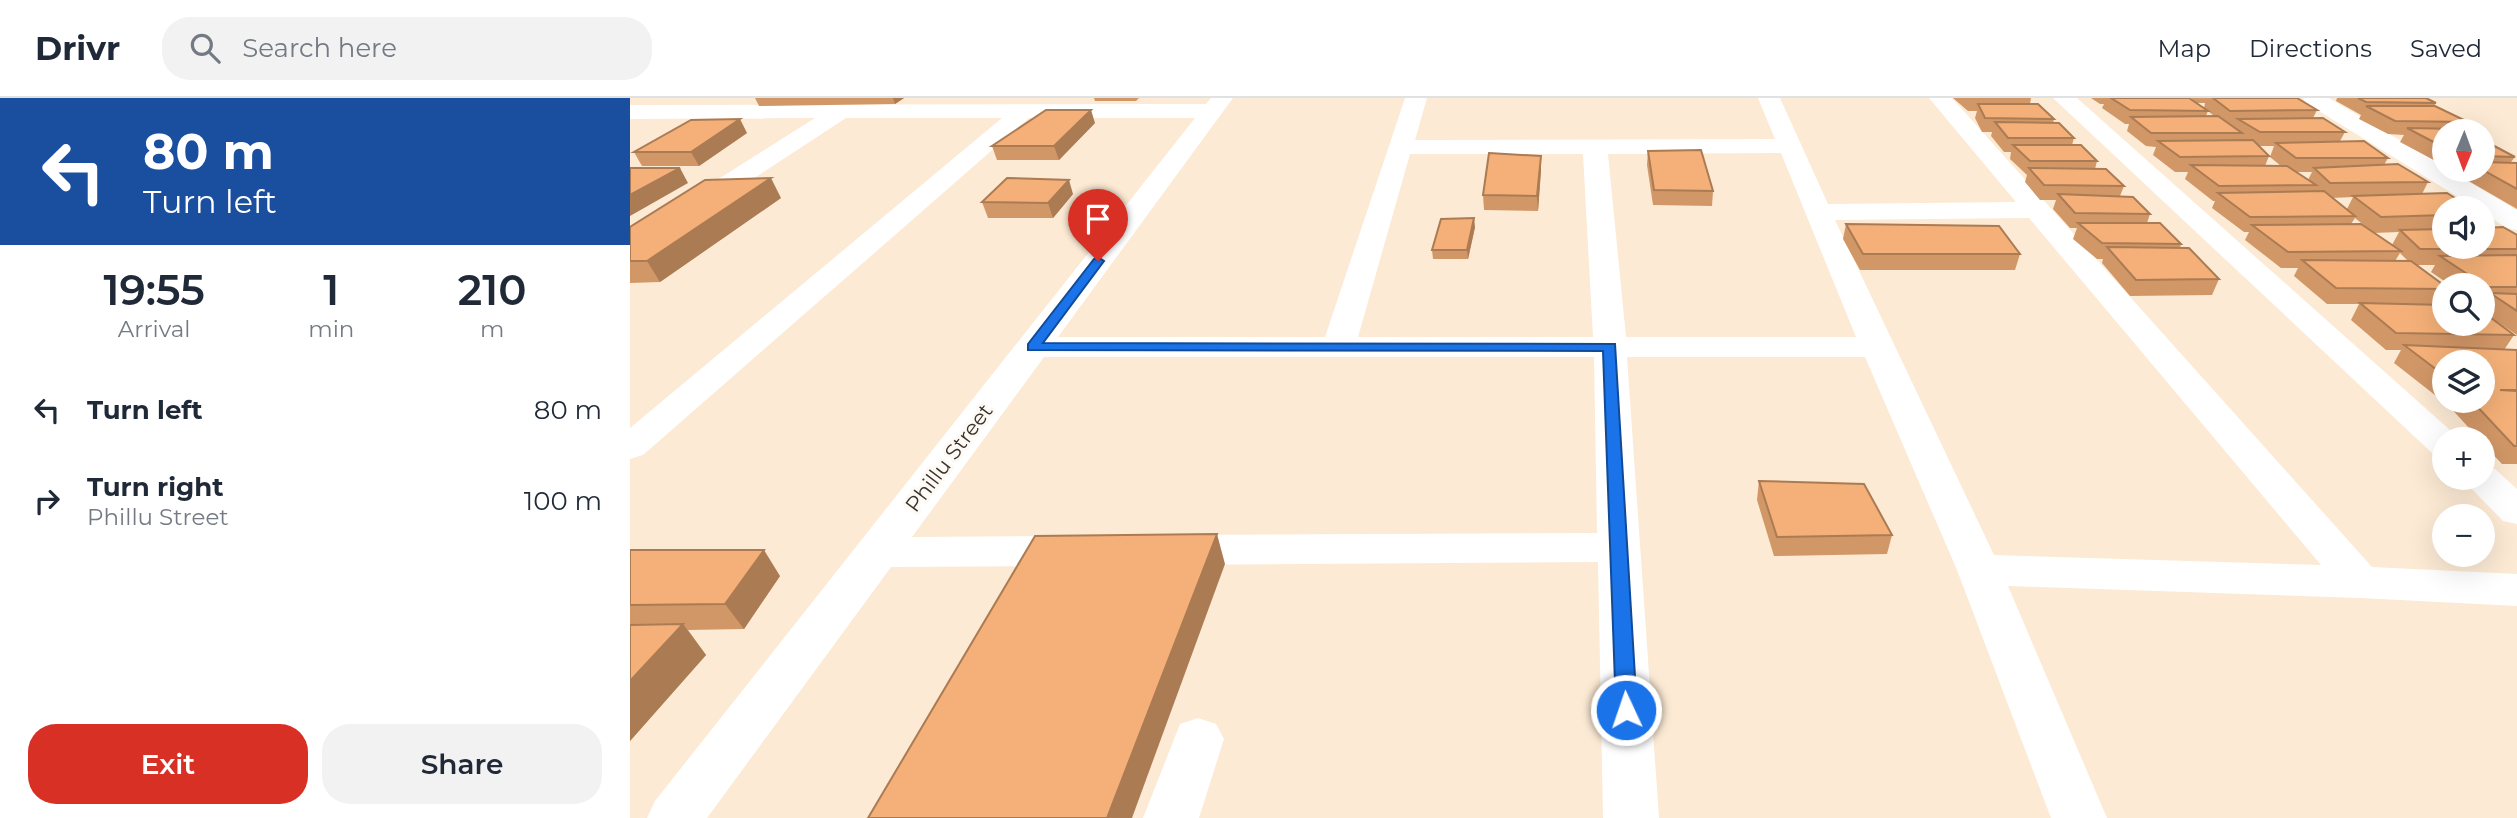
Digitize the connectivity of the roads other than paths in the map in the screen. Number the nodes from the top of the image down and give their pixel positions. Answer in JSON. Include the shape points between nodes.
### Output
{"nodes":[{"id":1,"x":749,"y":98,"type":"edge"},
{"id":2,"x":1416,"y":98,"type":"edge"},
{"id":3,"x":1769,"y":98,"type":"edge"},
{"id":4,"x":1940,"y":98,"type":"edge"},
{"id":5,"x":2064,"y":98,"type":"edge"},
{"id":6,"x":2314,"y":98,"type":"edge"},
{"id":7,"x":1217,"y":104,"type":"edge"},
{"id":8,"x":724,"y":111,"type":"junction"},
{"id":9,"x":842,"y":111,"type":"junction"},
{"id":10,"x":1023,"y":111,"type":"junction"},
{"id":11,"x":630,"y":112,"type":"edge"},
{"id":12,"x":656,"y":112,"type":"junction"},
{"id":13,"x":630,"y":125,"type":"edge"},
{"id":14,"x":1790,"y":146,"type":"junction"},
{"id":15,"x":1401,"y":147,"type":"junction"},
{"id":16,"x":1595,"y":148,"type":"junction"},
{"id":17,"x":2034,"y":210,"type":"junction"},
{"id":18,"x":1818,"y":212,"type":"junction"},
{"id":19,"x":2517,"y":222,"type":"edge"},
{"id":20,"x":630,"y":247,"type":"edge"},
{"id":21,"x":1033,"y":347,"type":"junction"},
{"id":22,"x":1338,"y":347,"type":"junction"},
{"id":23,"x":1610,"y":347,"type":"junction"},
{"id":24,"x":1877,"y":347,"type":"junction"},
{"id":25,"x":2432,"y":433,"type":"edge"},
{"id":26,"x":630,"y":447,"type":"edge"},
{"id":27,"x":2494,"y":490,"type":"edge"},
{"id":28,"x":2517,"y":511,"type":"edge"},
{"id":29,"x":1619,"y":547,"type":"junction"},
{"id":30,"x":877,"y":552,"type":"junction"},
{"id":31,"x":1979,"y":570,"type":"junction"},
{"id":32,"x":2360,"y":582,"type":"junction"},
{"id":33,"x":2517,"y":590,"type":"edge"},
{"id":34,"x":1198,"y":739,"type":"dead end"},
{"id":35,"x":675,"y":818,"type":"edge"},
{"id":36,"x":1171,"y":818,"type":"edge"},
{"id":37,"x":1631,"y":818,"type":"edge"},
{"id":38,"x":2079,"y":818,"type":"edge"}],
"edges":[{"from":1,"to":8,"type":"street"},
{"from":2,"to":15,"type":"street"},
{"from":3,"to":14,"type":"street"},
{"from":4,"to":17,"type":"street"},
{"from":5,"to":25,"type":"street"},
{"from":6,"to":19,"type":"street"},
{"from":7,"to":10,"type":"street"},
{"from":7,"to":21,"type":"street","name":"Phillu Street"},
{"from":8,"to":9,"type":"street"},
{"from":8,"to":12,"type":"street"},
{"from":9,"to":10,"type":"street"},
{"from":9,"to":20,"type":"street"},
{"from":10,"to":26,"type":"street"},
{"from":11,"to":12,"type":"street"},
{"from":12,"to":13,"type":"street"},
{"from":14,"to":16,"type":"street"},
{"from":14,"to":18,"type":"street"},
{"from":15,"to":16,"type":"street"},
{"from":15,"to":22,"type":"street"},
{"from":16,"to":23,"type":"street"},
{"from":17,"to":18,"type":"street"},
{"from":17,"to":32,"type":"street"},
{"from":18,"to":24,"type":"street"},
{"from":21,"to":22,"type":"street"},
{"from":21,"to":30,"type":"street","name":"Phillu Street"},
{"from":22,"to":23,"type":"street"},
{"from":23,"to":24,"type":"street"},
{"from":23,"to":29,"type":"street"},
{"from":24,"to":31,"type":"street"},
{"from":27,"to":28,"type":"street"},
{"from":29,"to":30,"type":"street"},
{"from":29,"to":37,"type":"street"},
{"from":30,"to":35,"type":"street","name":"Phillu Street"},
{"from":31,"to":32,"type":"street"},
{"from":31,"to":38,"type":"street"},
{"from":32,"to":33,"type":"street"},
{"from":34,"to":36,"type":"street"}]}
